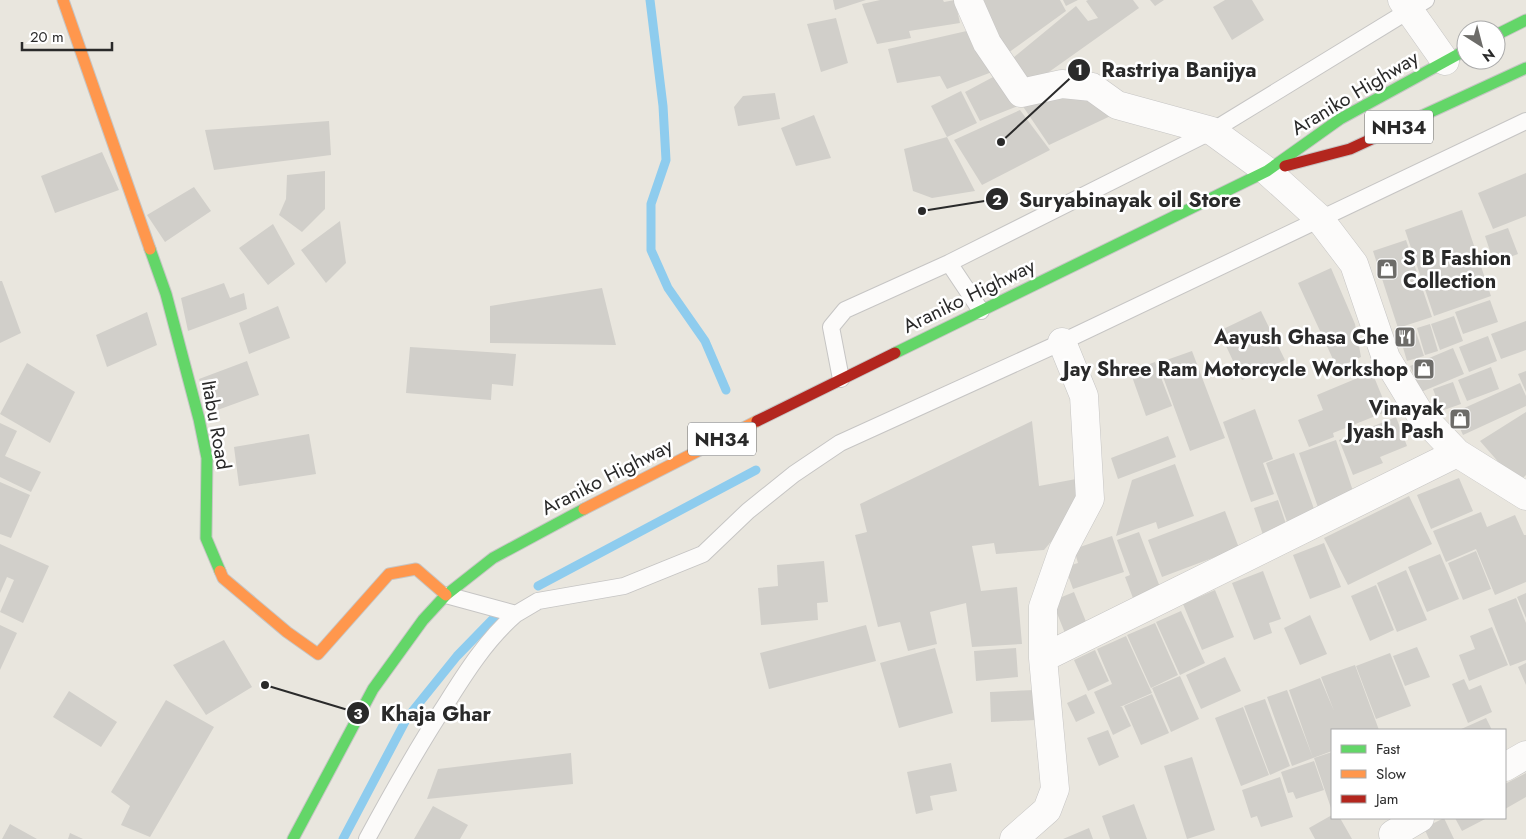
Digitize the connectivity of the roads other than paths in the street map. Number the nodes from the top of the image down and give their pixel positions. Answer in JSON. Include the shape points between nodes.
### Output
{"nodes":[{"id":1,"x":63,"y":0,"type":"edge"},
{"id":2,"x":968,"y":0,"type":"edge"},
{"id":3,"x":1412,"y":3,"type":"edge"},
{"id":4,"x":1526,"y":20,"type":"edge"},
{"id":5,"x":1506,"y":30,"type":"edge"},
{"id":6,"x":1455,"y":56,"type":"edge"},
{"id":7,"x":1526,"y":68,"type":"edge"},
{"id":8,"x":1526,"y":121,"type":"edge"},
{"id":9,"x":1212,"y":131,"type":"junction"},
{"id":10,"x":1267,"y":171,"type":"junction"},
{"id":11,"x":1319,"y":218,"type":"junction"},
{"id":12,"x":949,"y":263,"type":"junction"},
{"id":13,"x":981,"y":311,"type":"junction"},
{"id":14,"x":1062,"y":342,"type":"junction"},
{"id":15,"x":841,"y":379,"type":"junction"},
{"id":16,"x":1456,"y":453,"type":"junction"},
{"id":17,"x":1526,"y":496,"type":"edge"},
{"id":18,"x":446,"y":595,"type":"junction"},
{"id":19,"x":516,"y":614,"type":"junction"},
{"id":20,"x":1042,"y":658,"type":"junction"},
{"id":21,"x":1526,"y":755,"type":"edge"},
{"id":22,"x":1506,"y":766,"type":"edge"},
{"id":23,"x":1418,"y":819,"type":"edge"},
{"id":24,"x":1393,"y":834,"type":"dead end"},
{"id":25,"x":292,"y":839,"type":"edge"},
{"id":26,"x":367,"y":839,"type":"edge"},
{"id":27,"x":1014,"y":839,"type":"edge"}],
"edges":[{"from":1,"to":18,"type":"main road","name":"Itabu Road","via":[[166,294],[199,418],[206,458],[206,538],[223,578],[318,654],[389,574],[416,569]]},
{"from":2,"to":9,"type":"street","via":[[987,43],[1021,93],[1062,84],[1092,87],[1118,105]]},
{"from":3,"to":6,"type":"street"},
{"from":3,"to":9,"type":"lane"},
{"from":4,"to":5,"type":"main road"},
{"from":6,"to":10,"type":"main road","name":"Araniko Highway","number":"NH34","via":[[1340,119]]},
{"from":7,"to":10,"type":"main road","name":"Araniko Highway","number":"NH34","via":[[1350,149]]},
{"from":8,"to":11,"type":"lane"},
{"from":9,"to":10,"type":"street"},
{"from":9,"to":12,"type":"lane"},
{"from":10,"to":11,"type":"street"},
{"from":10,"to":13,"type":"main road","name":"Araniko Highway","number":"NH34"},
{"from":11,"to":14,"type":"lane"},
{"from":11,"to":16,"type":"street","via":[[1354,264],[1386,358],[1420,414]]},
{"from":12,"to":13,"type":"lane"},
{"from":12,"to":15,"type":"lane","via":[[845,310],[831,327]]},
{"from":13,"to":15,"type":"main road","name":"Araniko Highway","number":"NH34"},
{"from":14,"to":19,"type":"lane","via":[[840,443],[748,511],[703,554],[624,586],[538,601]]},
{"from":14,"to":20,"type":"street","via":[[1084,396],[1090,499],[1063,550],[1043,607]]},
{"from":15,"to":18,"type":"main road","name":"Araniko Highway","number":"NH34","via":[[493,558]]},
{"from":16,"to":17,"type":"street"},
{"from":16,"to":20,"type":"street"},
{"from":18,"to":19,"type":"lane"},
{"from":18,"to":25,"type":"main road","name":"Araniko Highway","number":"NH34","via":[[423,620],[373,689]]},
{"from":19,"to":26,"type":"lane","via":[[502,626],[470,666],[411,758]]},
{"from":20,"to":27,"type":"street","via":[[1055,789],[1047,810]]},
{"from":21,"to":22,"type":"street"},
{"from":23,"to":24,"type":"street"}]}
